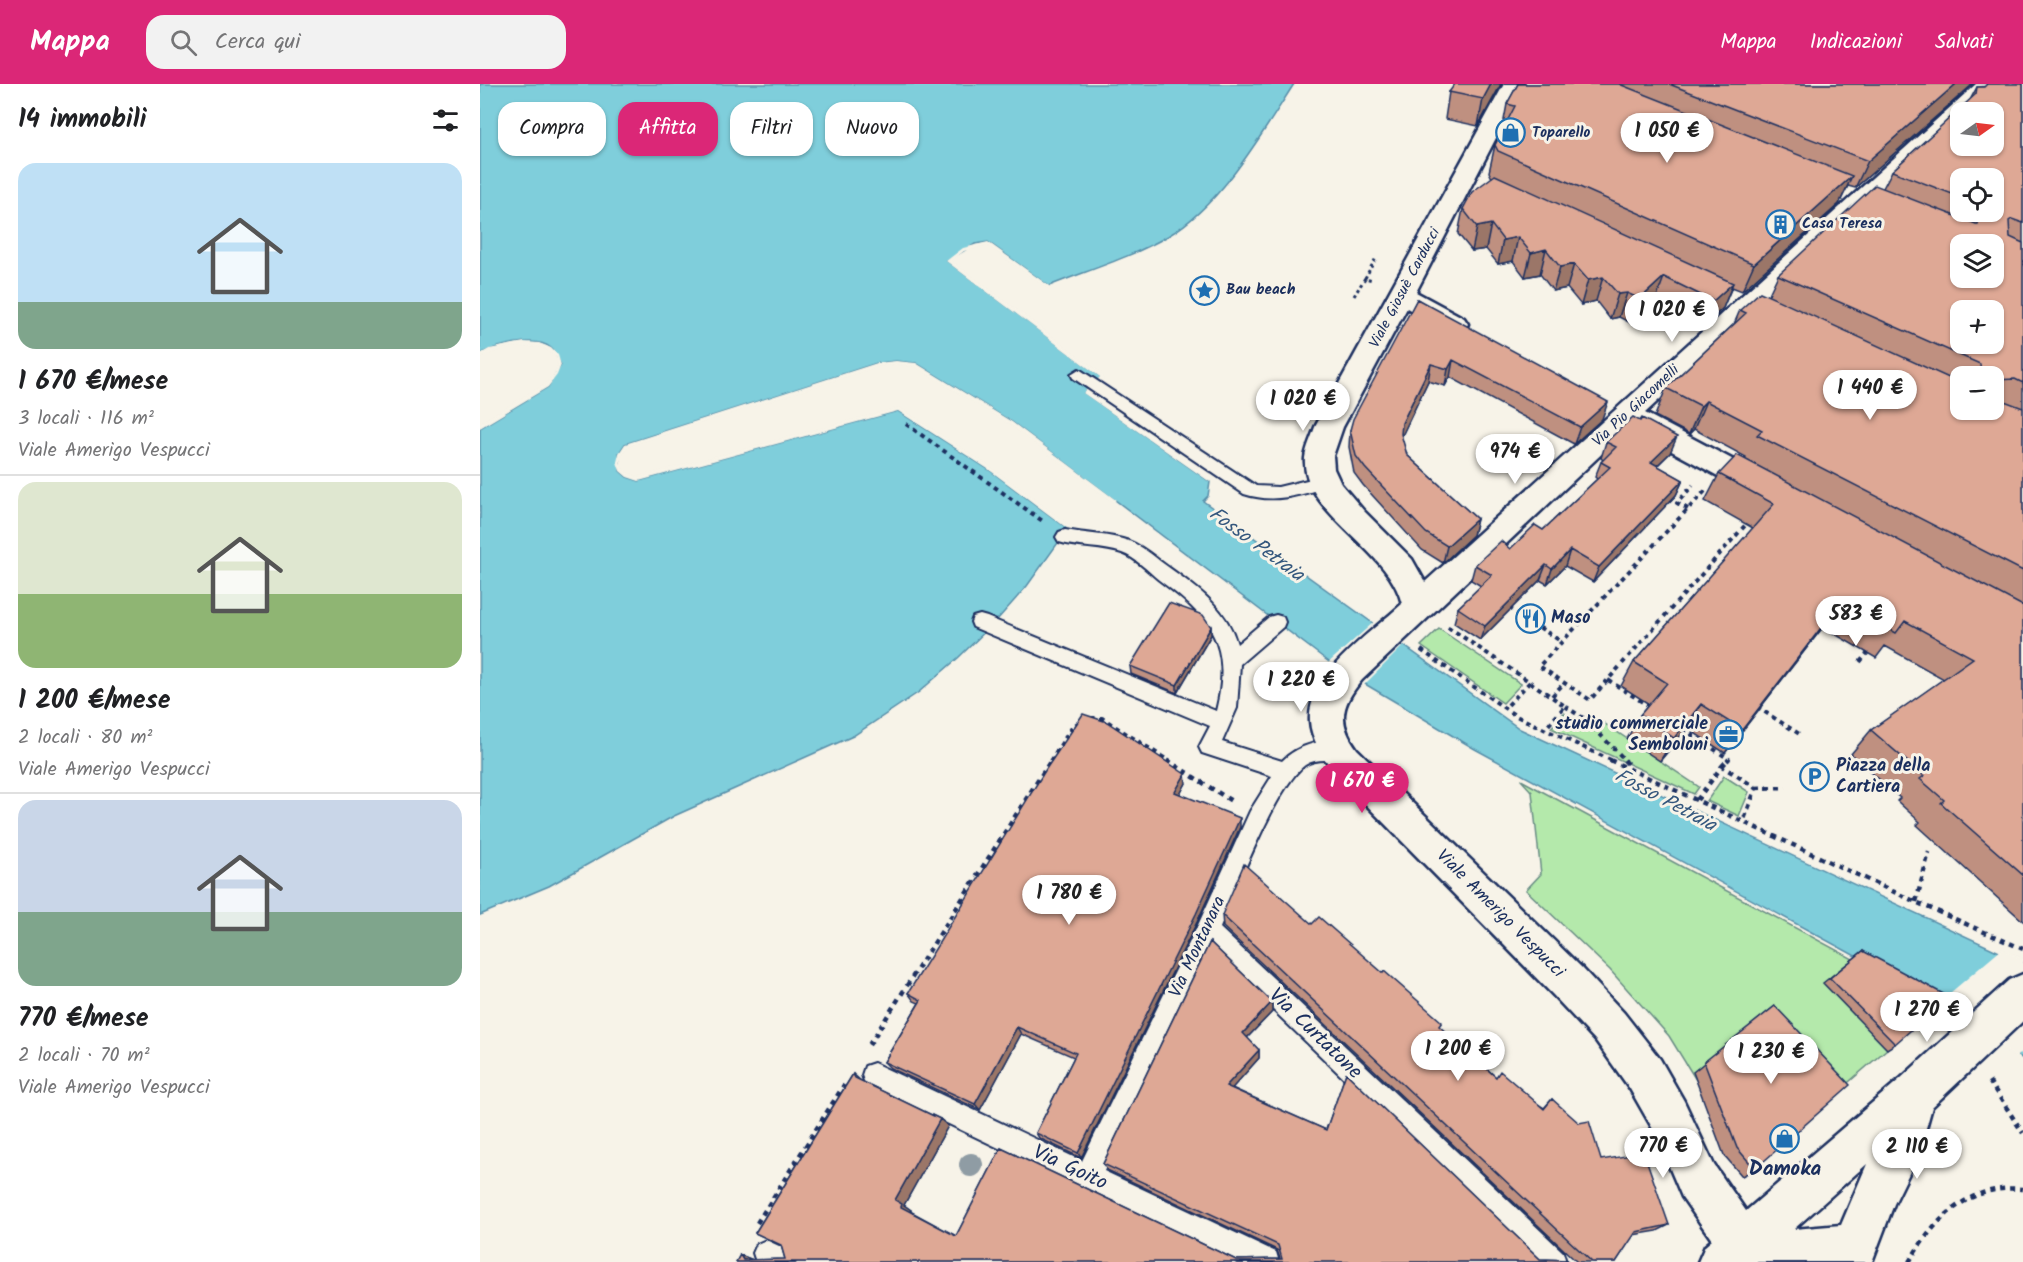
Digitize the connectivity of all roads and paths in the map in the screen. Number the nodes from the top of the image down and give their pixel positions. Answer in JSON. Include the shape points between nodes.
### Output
{"nodes":[{"id":1,"x":1514,"y":84,"type":"edge"},
{"id":2,"x":1988,"y":84,"type":"edge"},
{"id":3,"x":1463,"y":180,"type":"junction"},
{"id":4,"x":1488,"y":187,"type":"edge"},
{"id":5,"x":1849,"y":197,"type":"junction"},
{"id":6,"x":1885,"y":211,"type":"edge"},
{"id":7,"x":1376,"y":258,"type":"dead end"},
{"id":8,"x":1365,"y":278,"type":"junction"},
{"id":9,"x":1376,"y":280,"type":"dead end"},
{"id":10,"x":1721,"y":294,"type":"edge"},
{"id":11,"x":1354,"y":296,"type":"dead end"},
{"id":12,"x":1402,"y":296,"type":"junction"},
{"id":13,"x":1745,"y":306,"type":"junction"},
{"id":14,"x":1769,"y":316,"type":"edge"},
{"id":15,"x":1473,"y":333,"type":"edge"},
{"id":16,"x":1079,"y":374,"type":"dead end"},
{"id":17,"x":1599,"y":400,"type":"edge"},
{"id":18,"x":1627,"y":415,"type":"junction"},
{"id":19,"x":906,"y":424,"type":"dead end"},
{"id":20,"x":1324,"y":482,"type":"junction"},
{"id":21,"x":1696,"y":482,"type":"dead end"},
{"id":22,"x":1710,"y":486,"type":"dead end"},
{"id":23,"x":1784,"y":500,"type":"edge"},
{"id":24,"x":1688,"y":509,"type":"junction"},
{"id":25,"x":1756,"y":514,"type":"edge"},
{"id":26,"x":1065,"y":537,"type":"joint"},
{"id":27,"x":1711,"y":564,"type":"junction"},
{"id":28,"x":1717,"y":568,"type":"edge"},
{"id":29,"x":1506,"y":606,"type":"edge"},
{"id":30,"x":1417,"y":619,"type":"junction"},
{"id":31,"x":1660,"y":621,"type":"junction"},
{"id":32,"x":980,"y":622,"type":"dead end"},
{"id":33,"x":1276,"y":622,"type":"dead end"},
{"id":34,"x":1666,"y":625,"type":"edge"},
{"id":35,"x":1562,"y":642,"type":"junction"},
{"id":36,"x":1872,"y":647,"type":"edge"},
{"id":37,"x":1229,"y":662,"type":"junction"},
{"id":38,"x":1860,"y":662,"type":"dead end"},
{"id":39,"x":1608,"y":680,"type":"junction"},
{"id":40,"x":1530,"y":682,"type":"junction"},
{"id":41,"x":1564,"y":683,"type":"junction"},
{"id":42,"x":1626,"y":691,"type":"junction"},
{"id":43,"x":1552,"y":696,"type":"junction"},
{"id":44,"x":1762,"y":700,"type":"edge"},
{"id":45,"x":1565,"y":706,"type":"junction"},
{"id":46,"x":1756,"y":707,"type":"junction"},
{"id":47,"x":1505,"y":708,"type":"junction"},
{"id":48,"x":1661,"y":708,"type":"edge"},
{"id":49,"x":1655,"y":710,"type":"edge"},
{"id":50,"x":1750,"y":715,"type":"edge"},
{"id":51,"x":1222,"y":722,"type":"junction"},
{"id":52,"x":1675,"y":723,"type":"edge"},
{"id":53,"x":1688,"y":725,"type":"edge"},
{"id":54,"x":1545,"y":729,"type":"junction"},
{"id":55,"x":1801,"y":735,"type":"dead end"},
{"id":56,"x":1338,"y":751,"type":"junction"},
{"id":57,"x":1724,"y":755,"type":"junction"},
{"id":58,"x":1722,"y":766,"type":"junction"},
{"id":59,"x":1634,"y":770,"type":"junction"},
{"id":60,"x":1286,"y":771,"type":"junction"},
{"id":61,"x":1786,"y":787,"type":"dead end"},
{"id":62,"x":1756,"y":788,"type":"junction"},
{"id":63,"x":1697,"y":800,"type":"junction"},
{"id":64,"x":1258,"y":818,"type":"junction"},
{"id":65,"x":1743,"y":822,"type":"junction"},
{"id":66,"x":1929,"y":852,"type":"dead end"},
{"id":67,"x":1916,"y":902,"type":"junction"},
{"id":68,"x":1207,"y":931,"type":"junction"},
{"id":69,"x":2023,"y":949,"type":"edge"},
{"id":70,"x":2023,"y":994,"type":"edge"},
{"id":71,"x":1974,"y":1039,"type":"junction"},
{"id":72,"x":868,"y":1047,"type":"dead end"},
{"id":73,"x":862,"y":1076,"type":"joint"},
{"id":74,"x":1915,"y":1094,"type":"junction"},
{"id":75,"x":2023,"y":1133,"type":"edge"},
{"id":76,"x":1088,"y":1177,"type":"junction"},
{"id":77,"x":2023,"y":1189,"type":"edge"},
{"id":78,"x":767,"y":1249,"type":"edge"},
{"id":79,"x":1731,"y":1253,"type":"edge"},
{"id":80,"x":1853,"y":1253,"type":"edge"},
{"id":81,"x":1266,"y":1262,"type":"edge"},
{"id":82,"x":1554,"y":1262,"type":"edge"},
{"id":83,"x":1910,"y":1262,"type":"edge"}],
"edges":[{"from":1,"to":3,"type":"street","name":"Viale Giosuè Carducci"},
{"from":2,"to":5,"type":"street","name":"Via Pio Giacomelli"},
{"from":3,"to":4,"type":"street"},
{"from":3,"to":12,"type":"street","name":"Viale Giosuè Carducci"},
{"from":5,"to":6,"type":"street"},
{"from":5,"to":13,"type":"street","name":"Via Pio Giacomelli"},
{"from":7,"to":8,"type":"path"},
{"from":8,"to":9,"type":"path"},
{"from":8,"to":11,"type":"path"},
{"from":10,"to":13,"type":"street"},
{"from":12,"to":15,"type":"street"},
{"from":12,"to":20,"type":"street","name":"Viale Giosuè Carducci","via":[[1329,427],[1319,456]]},
{"from":13,"to":14,"type":"street"},
{"from":13,"to":18,"type":"street","name":"Via Pio Giacomelli"},
{"from":16,"to":20,"type":"lane","via":[[1250,490],[1274,494]]},
{"from":17,"to":18,"type":"street"},
{"from":18,"to":23,"type":"street"},
{"from":18,"to":30,"type":"street","name":"Via Pio Giacomelli"},
{"from":19,"to":26,"type":"path"},
{"from":20,"to":30,"type":"street","via":[[1353,519],[1401,567],[1415,594]]},
{"from":21,"to":24,"type":"path","via":[[1677,503]]},
{"from":22,"to":24,"type":"path"},
{"from":24,"to":35,"type":"path"},
{"from":25,"to":27,"type":"path"},
{"from":26,"to":37,"type":"lane","via":[[1133,550],[1220,624]]},
{"from":27,"to":28,"type":"path"},
{"from":27,"to":31,"type":"path"},
{"from":29,"to":35,"type":"path"},
{"from":30,"to":40,"type":"path"},
{"from":30,"to":47,"type":"path","via":[[1413,644]]},
{"from":30,"to":56,"type":"street","name":"Viale Amerigo Vespucci","via":[[1344,678],[1330,700],[1326,728]]},
{"from":31,"to":34,"type":"path"},
{"from":31,"to":39,"type":"path"},
{"from":32,"to":51,"type":"lane"},
{"from":33,"to":37,"type":"lane"},
{"from":35,"to":41,"type":"path","via":[[1539,666]]},
{"from":36,"to":38,"type":"path"},
{"from":37,"to":51,"type":"lane","via":[[1229,694]]},
{"from":39,"to":41,"type":"path","via":[[1590,700]]},
{"from":39,"to":42,"type":"path"},
{"from":40,"to":43,"type":"path"},
{"from":40,"to":47,"type":"path"},
{"from":41,"to":43,"type":"path"},
{"from":42,"to":48,"type":"path","via":[[1629,688]]},
{"from":42,"to":49,"type":"path"},
{"from":43,"to":45,"type":"path"},
{"from":44,"to":46,"type":"path"},
{"from":45,"to":54,"type":"path"},
{"from":45,"to":59,"type":"path","via":[[1586,720]]},
{"from":46,"to":50,"type":"path"},
{"from":46,"to":55,"type":"path"},
{"from":47,"to":54,"type":"path"},
{"from":51,"to":60,"type":"lane","via":[[1209,747]]},
{"from":52,"to":57,"type":"path"},
{"from":53,"to":57,"type":"path","via":[[1723,749]]},
{"from":54,"to":59,"type":"path"},
{"from":56,"to":60,"type":"lane","name":"Via Montanara","via":[[1305,755]]},
{"from":56,"to":79,"type":"street","name":"Viale Amerigo Vespucci","via":[[1610,1027],[1670,1116]]},
{"from":57,"to":58,"type":"path","via":[[1729,759]]},
{"from":58,"to":62,"type":"path"},
{"from":58,"to":63,"type":"path"},
{"from":59,"to":63,"type":"path"},
{"from":60,"to":64,"type":"lane","name":"Via Montanara"},
{"from":61,"to":62,"type":"path"},
{"from":62,"to":65,"type":"path"},
{"from":63,"to":65,"type":"path"},
{"from":64,"to":68,"type":"lane","name":"Via Montanara"},
{"from":64,"to":72,"type":"path","via":[[1102,718],[1077,722]]},
{"from":65,"to":67,"type":"path"},
{"from":66,"to":67,"type":"path"},
{"from":67,"to":69,"type":"path"},
{"from":68,"to":76,"type":"lane","name":"Via Montanara"},
{"from":68,"to":82,"type":"lane","name":"Via Curtatone"},
{"from":70,"to":71,"type":"street"},
{"from":71,"to":74,"type":"street"},
{"from":71,"to":75,"type":"path","via":[[1998,1097]]},
{"from":73,"to":76,"type":"lane","name":"Via Goito"},
{"from":73,"to":78,"type":"path"},
{"from":74,"to":79,"type":"street"},
{"from":74,"to":80,"type":"street","via":[[1897,1153],[1876,1192]]},
{"from":76,"to":81,"type":"lane","name":"Via Goito"},
{"from":77,"to":83,"type":"path","via":[[2011,1186],[1985,1190],[1956,1204],[1933,1227]]},
{"from":79,"to":80,"type":"street"}]}
